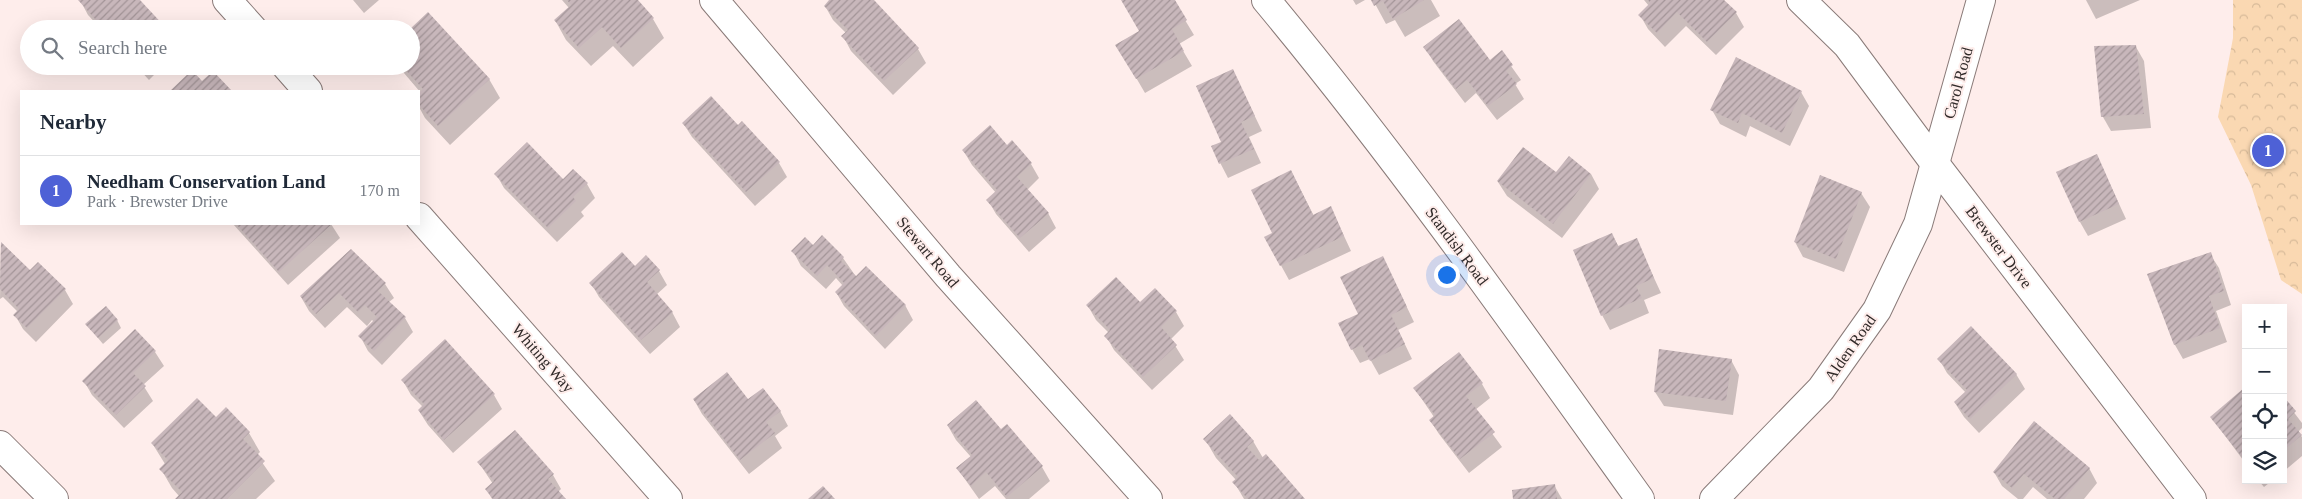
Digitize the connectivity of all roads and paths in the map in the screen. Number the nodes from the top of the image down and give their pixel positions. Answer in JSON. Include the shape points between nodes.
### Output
{"nodes":[{"id":1,"x":227,"y":0,"type":"edge"},
{"id":2,"x":714,"y":0,"type":"edge"},
{"id":3,"x":1266,"y":0,"type":"edge"},
{"id":4,"x":1800,"y":0,"type":"edge"},
{"id":5,"x":1981,"y":0,"type":"edge"},
{"id":6,"x":245,"y":20,"type":"edge"},
{"id":7,"x":294,"y":75,"type":"edge"},
{"id":8,"x":307,"y":90,"type":"edge"},
{"id":9,"x":1936,"y":165,"type":"junction"},
{"id":10,"x":420,"y":218,"type":"edge"},
{"id":11,"x":0,"y":445,"type":"edge"},
{"id":12,"x":54,"y":499,"type":"edge"},
{"id":13,"x":668,"y":499,"type":"edge"},
{"id":14,"x":1148,"y":499,"type":"edge"},
{"id":15,"x":1640,"y":499,"type":"edge"},
{"id":16,"x":1714,"y":499,"type":"edge"},
{"id":17,"x":2192,"y":499,"type":"edge"}],
"edges":[{"from":1,"to":6,"type":"street"},
{"from":2,"to":14,"type":"street","name":"Stewart Road","via":[[948,276]]},
{"from":3,"to":15,"type":"street","name":"Standish Road","via":[[1328,74],[1468,260]]},
{"from":4,"to":9,"type":"street","name":"Brewster Drive","via":[[1847,45]]},
{"from":5,"to":9,"type":"street","name":"Carol Road"},
{"from":7,"to":8,"type":"street"},
{"from":9,"to":16,"type":"street","name":"Alden Road","via":[[1918,224],[1877,310],[1821,389]]},
{"from":9,"to":17,"type":"street","name":"Brewster Drive"},
{"from":10,"to":13,"type":"street","name":"Whiting Way"},
{"from":11,"to":12,"type":"street"}]}
